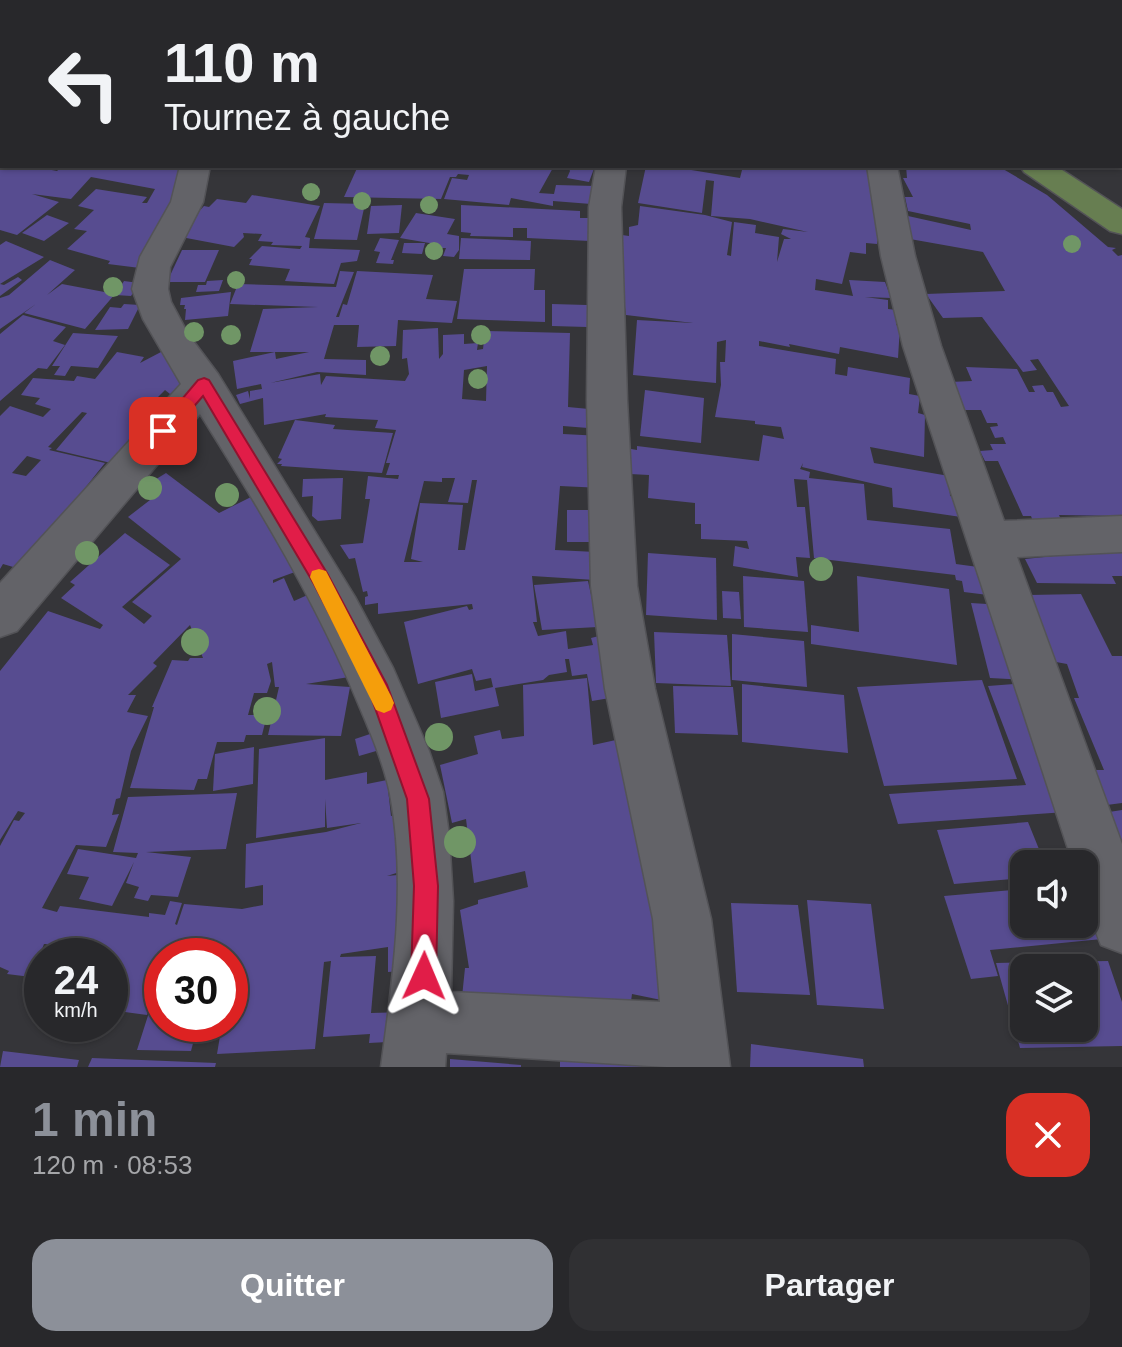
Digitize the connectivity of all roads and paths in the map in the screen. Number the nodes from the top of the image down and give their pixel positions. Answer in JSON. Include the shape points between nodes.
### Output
{"nodes":[{"id":1,"x":195,"y":168,"type":"edge"},
{"id":2,"x":611,"y":168,"type":"edge"},
{"id":3,"x":882,"y":168,"type":"edge"},
{"id":4,"x":1036,"y":168,"type":"edge"},
{"id":5,"x":1085,"y":170,"type":"edge"},
{"id":6,"x":1121,"y":223,"type":"edge"},
{"id":7,"x":204,"y":384,"type":"junction"},
{"id":8,"x":1122,"y":534,"type":"edge"},
{"id":9,"x":988,"y":540,"type":"junction"},
{"id":10,"x":0,"y":616,"type":"edge"},
{"id":11,"x":1122,"y":924,"type":"edge"},
{"id":12,"x":416,"y":1044,"type":"edge"},
{"id":13,"x":696,"y":1051,"type":"edge"}],
"edges":[{"from":1,"to":7,"type":"street","via":[[187,204],[150,273],[150,291],[154,309]]},
{"from":2,"to":13,"type":"street","via":[[607,400],[614,586],[630,689],[682,919]]},
{"from":3,"to":9,"type":"street","via":[[922,346]]},
{"from":4,"to":6,"type":"main road"},
{"from":5,"to":6,"type":"main road"},
{"from":7,"to":10,"type":"street"},
{"from":7,"to":12,"type":"street","via":[[320,579],[377,685],[402,748],[418,799],[426,886]]},
{"from":8,"to":9,"type":"street"},
{"from":9,"to":11,"type":"street"},
{"from":12,"to":13,"type":"street"}]}
